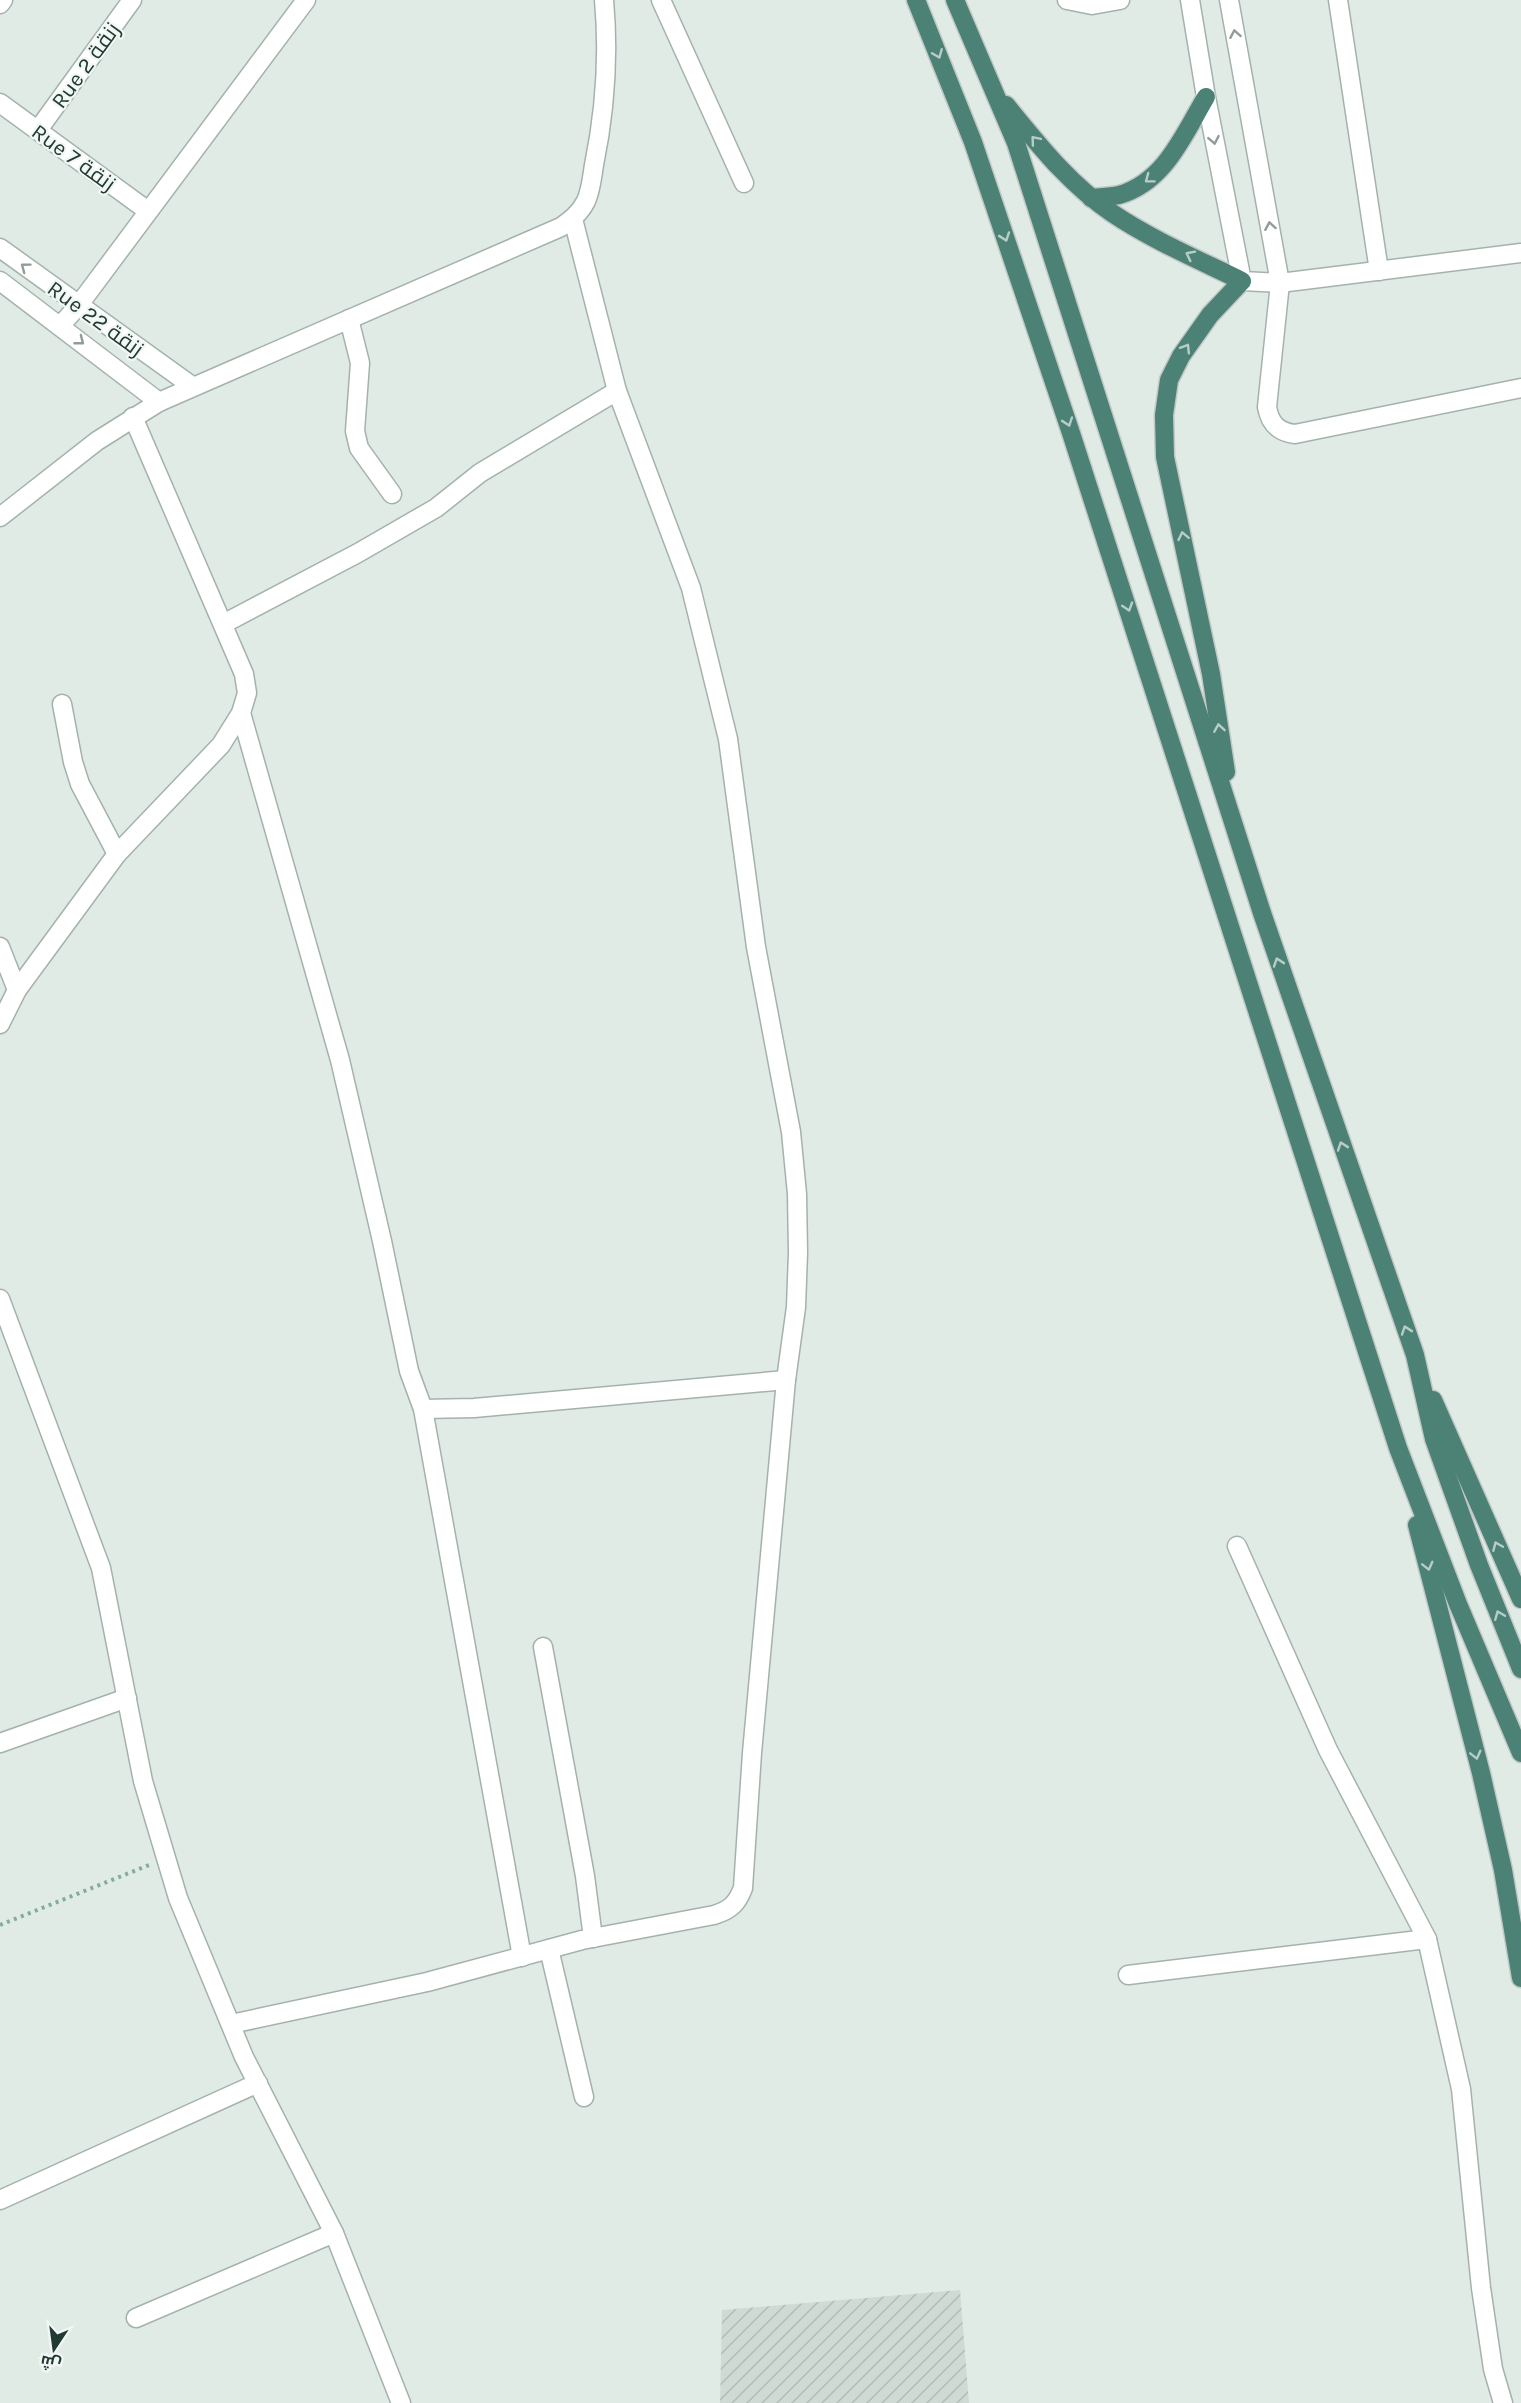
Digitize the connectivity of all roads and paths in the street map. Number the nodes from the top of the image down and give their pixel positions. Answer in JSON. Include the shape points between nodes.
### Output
{"nodes":[{"id":1,"x":3,"y":0,"type":"edge"},
{"id":2,"x":132,"y":0,"type":"edge"},
{"id":3,"x":306,"y":0,"type":"edge"},
{"id":4,"x":604,"y":0,"type":"edge"},
{"id":5,"x":661,"y":0,"type":"edge"},
{"id":6,"x":916,"y":0,"type":"edge"},
{"id":7,"x":955,"y":0,"type":"edge"},
{"id":8,"x":1067,"y":0,"type":"edge"},
{"id":9,"x":1120,"y":0,"type":"edge"},
{"id":10,"x":1190,"y":0,"type":"edge"},
{"id":11,"x":1229,"y":0,"type":"edge"},
{"id":12,"x":1338,"y":0,"type":"edge"},
{"id":13,"x":0,"y":4,"type":"edge"},
{"id":14,"x":994,"y":90,"type":"junction"},
{"id":15,"x":1206,"y":97,"type":"junction"},
{"id":16,"x":0,"y":103,"type":"edge"},
{"id":17,"x":38,"y":130,"type":"junction"},
{"id":18,"x":744,"y":183,"type":"dead end"},
{"id":19,"x":1091,"y":198,"type":"junction"},
{"id":20,"x":148,"y":211,"type":"junction"},
{"id":21,"x":573,"y":219,"type":"junction"},
{"id":22,"x":0,"y":248,"type":"edge"},
{"id":23,"x":1521,"y":253,"type":"edge"},
{"id":24,"x":1379,"y":271,"type":"junction"},
{"id":25,"x":0,"y":281,"type":"edge"},
{"id":26,"x":1242,"y":281,"type":"junction"},
{"id":27,"x":1280,"y":283,"type":"junction"},
{"id":28,"x":78,"y":306,"type":"junction"},
{"id":29,"x":349,"y":319,"type":"junction"},
{"id":30,"x":60,"y":326,"type":"junction"},
{"id":31,"x":192,"y":386,"type":"junction"},
{"id":32,"x":1521,"y":388,"type":"edge"},
{"id":33,"x":617,"y":391,"type":"junction"},
{"id":34,"x":159,"y":402,"type":"junction"},
{"id":35,"x":134,"y":417,"type":"junction"},
{"id":36,"x":392,"y":494,"type":"dead end"},
{"id":37,"x":0,"y":517,"type":"edge"},
{"id":38,"x":223,"y":624,"type":"junction"},
{"id":39,"x":62,"y":704,"type":"dead end"},
{"id":40,"x":241,"y":713,"type":"junction"},
{"id":41,"x":1234,"y":827,"type":"junction"},
{"id":42,"x":117,"y":854,"type":"junction"},
{"id":43,"x":0,"y":948,"type":"edge"},
{"id":44,"x":18,"y":990,"type":"junction"},
{"id":45,"x":0,"y":1024,"type":"edge"},
{"id":46,"x":0,"y":1299,"type":"edge"},
{"id":47,"x":1415,"y":1355,"type":"junction"},
{"id":48,"x":786,"y":1380,"type":"junction"},
{"id":49,"x":423,"y":1409,"type":"junction"},
{"id":50,"x":1398,"y":1448,"type":"junction"},
{"id":51,"x":1237,"y":1546,"type":"dead end"},
{"id":52,"x":1521,"y":1599,"type":"edge"},
{"id":53,"x":543,"y":1647,"type":"dead end"},
{"id":54,"x":1521,"y":1669,"type":"edge"},
{"id":55,"x":127,"y":1698,"type":"junction"},
{"id":56,"x":0,"y":1743,"type":"edge"},
{"id":57,"x":1521,"y":1753,"type":"edge"},
{"id":58,"x":166,"y":1858,"type":"junction"},
{"id":59,"x":0,"y":1925,"type":"edge"},
{"id":60,"x":592,"y":1938,"type":"junction"},
{"id":61,"x":1427,"y":1939,"type":"junction"},
{"id":62,"x":549,"y":1949,"type":"junction"},
{"id":63,"x":522,"y":1957,"type":"junction"},
{"id":64,"x":1128,"y":1975,"type":"dead end"},
{"id":65,"x":1521,"y":1978,"type":"edge"},
{"id":66,"x":231,"y":2024,"type":"junction"},
{"id":67,"x":258,"y":2083,"type":"junction"},
{"id":68,"x":584,"y":2097,"type":"dead end"},
{"id":69,"x":0,"y":2200,"type":"edge"},
{"id":70,"x":334,"y":2234,"type":"junction"},
{"id":71,"x":136,"y":2318,"type":"dead end"},
{"id":72,"x":401,"y":2403,"type":"edge"},
{"id":73,"x":1503,"y":2403,"type":"edge"}],
"edges":[{"from":1,"to":13,"type":"street"},
{"from":2,"to":17,"type":"street","name":"Rue 2 زنقة"},
{"from":3,"to":20,"type":"street"},
{"from":4,"to":21,"type":"street","via":[[605,85],[598,143],[586,201]]},
{"from":5,"to":18,"type":"street"},
{"from":6,"to":50,"type":"highway","one_way":true,"via":[[973,142],[1071,433]]},
{"from":7,"to":14,"type":"highway"},
{"from":8,"to":9,"type":"street","via":[[1092,5]]},
{"from":10,"to":15,"type":"street"},
{"from":27,"to":11,"type":"street","one_way":true},
{"from":12,"to":24,"type":"street"},
{"from":19,"to":14,"type":"highway","one_way":true,"via":[[1054,163]]},
{"from":14,"to":41,"type":"highway","via":[[1016,144]]},
{"from":15,"to":19,"type":"highway","one_way":true,"via":[[1174,152],[1156,174],[1132,190]]},
{"from":15,"to":26,"type":"street","one_way":true},
{"from":16,"to":17,"type":"street","name":"Rue 7 زنقة"},
{"from":17,"to":20,"type":"street","name":"Rue 7 زنقة"},
{"from":26,"to":19,"type":"highway","one_way":true,"via":[[1141,231]]},
{"from":20,"to":28,"type":"street"},
{"from":21,"to":29,"type":"street"},
{"from":21,"to":33,"type":"street"},
{"from":28,"to":22,"type":"street","name":"Rue 22 زنقة","one_way":true},
{"from":23,"to":24,"type":"street"},
{"from":24,"to":27,"type":"street"},
{"from":25,"to":30,"type":"street","name":"Rue 22 زنقة"},
{"from":26,"to":27,"type":"street"},
{"from":41,"to":26,"type":"highway","one_way":true,"via":[[1211,674],[1165,457],[1163,423],[1169,380],[1181,356],[1210,315]]},
{"from":27,"to":32,"type":"street","via":[[1267,407],[1273,424],[1286,433],[1303,433]]},
{"from":28,"to":30,"type":"street"},
{"from":28,"to":31,"type":"street","name":"Rue 22 زنقة"},
{"from":29,"to":31,"type":"street"},
{"from":29,"to":36,"type":"street","via":[[360,363],[355,431],[359,448]]},
{"from":30,"to":34,"type":"street","name":"Rue 22 زنقة","one_way":true},
{"from":31,"to":34,"type":"street"},
{"from":33,"to":38,"type":"street","via":[[480,473],[436,508]]},
{"from":33,"to":48,"type":"street","via":[[692,588],[728,739],[756,947],[791,1132],[797,1194],[796,1307]]},
{"from":34,"to":35,"type":"street"},
{"from":35,"to":37,"type":"street"},
{"from":35,"to":38,"type":"street"},
{"from":38,"to":40,"type":"street","via":[[244,674],[247,693]]},
{"from":39,"to":42,"type":"street","via":[[80,784]]},
{"from":40,"to":42,"type":"street","via":[[221,745]]},
{"from":40,"to":49,"type":"street","via":[[340,1060],[409,1371]]},
{"from":47,"to":41,"type":"highway","one_way":true},
{"from":42,"to":44,"type":"street"},
{"from":43,"to":44,"type":"street"},
{"from":44,"to":45,"type":"street"},
{"from":46,"to":55,"type":"street","via":[[101,1568]]},
{"from":52,"to":47,"type":"highway","one_way":true},
{"from":54,"to":47,"type":"highway","one_way":true,"via":[[1434,1439]]},
{"from":48,"to":49,"type":"street","via":[[474,1408]]},
{"from":48,"to":60,"type":"street","via":[[743,1888],[738,1901],[720,1913]]},
{"from":49,"to":63,"type":"street"},
{"from":50,"to":57,"type":"highway"},
{"from":50,"to":65,"type":"highway","one_way":true,"via":[[1481,1773],[1503,1870]]},
{"from":51,"to":61,"type":"street","via":[[1328,1750]]},
{"from":53,"to":60,"type":"street","via":[[585,1876]]},
{"from":55,"to":56,"type":"street"},
{"from":55,"to":58,"type":"street","via":[[143,1781]]},
{"from":58,"to":59,"type":"path"},
{"from":58,"to":66,"type":"street","via":[[178,1898]]},
{"from":60,"to":62,"type":"street"},
{"from":61,"to":64,"type":"street"},
{"from":61,"to":73,"type":"street","via":[[1461,2090],[1481,2288],[1493,2369]]},
{"from":62,"to":63,"type":"street"},
{"from":62,"to":68,"type":"street"},
{"from":63,"to":66,"type":"street","via":[[427,1982]]},
{"from":66,"to":67,"type":"street"},
{"from":67,"to":69,"type":"street"},
{"from":67,"to":70,"type":"street"},
{"from":70,"to":71,"type":"street"},
{"from":70,"to":72,"type":"street"}]}
